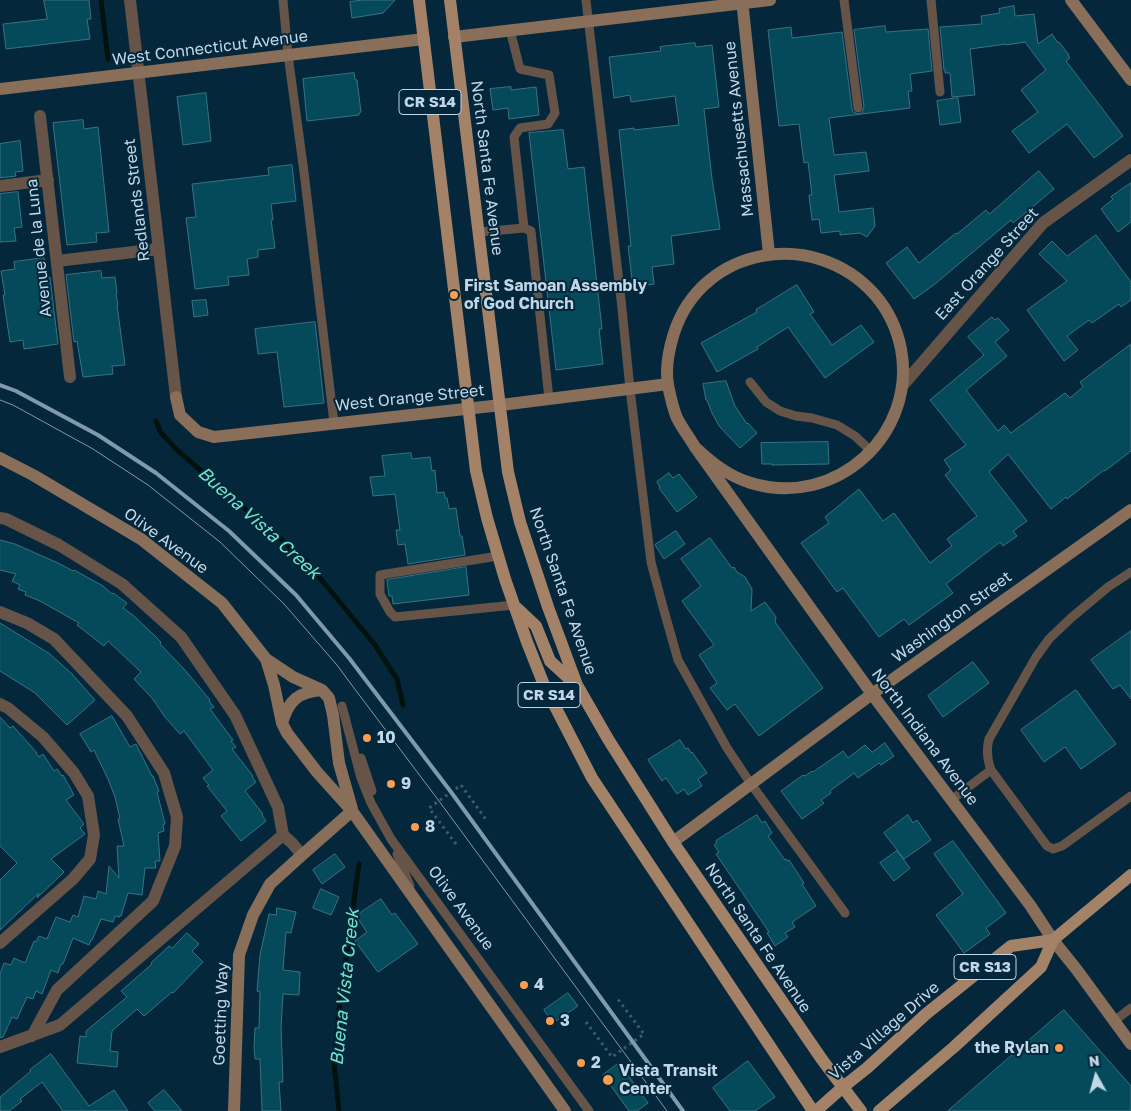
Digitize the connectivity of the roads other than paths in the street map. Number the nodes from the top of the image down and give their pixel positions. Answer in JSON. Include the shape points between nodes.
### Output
{"nodes":[{"id":1,"x":130,"y":0,"type":"edge"},
{"id":2,"x":283,"y":0,"type":"edge"},
{"id":3,"x":419,"y":0,"type":"edge"},
{"id":4,"x":450,"y":0,"type":"edge"},
{"id":5,"x":586,"y":0,"type":"edge"},
{"id":6,"x":770,"y":0,"type":"edge"},
{"id":7,"x":844,"y":0,"type":"edge"},
{"id":8,"x":931,"y":0,"type":"edge"},
{"id":9,"x":1071,"y":0,"type":"edge"},
{"id":10,"x":742,"y":2,"type":"edge"},
{"id":11,"x":588,"y":21,"type":"junction"},
{"id":12,"x":510,"y":30,"type":"junction"},
{"id":13,"x":454,"y":37,"type":"junction"},
{"id":14,"x":424,"y":40,"type":"junction"},
{"id":15,"x":288,"y":55,"type":"junction"},
{"id":16,"x":138,"y":73,"type":"junction"},
{"id":17,"x":1131,"y":80,"type":"edge"},
{"id":18,"x":0,"y":89,"type":"edge"},
{"id":19,"x":940,"y":92,"type":"dead end"},
{"id":20,"x":858,"y":108,"type":"dead end"},
{"id":21,"x":40,"y":116,"type":"dead end"},
{"id":22,"x":1131,"y":160,"type":"edge"},
{"id":23,"x":48,"y":180,"type":"junction"},
{"id":24,"x":0,"y":186,"type":"edge"},
{"id":25,"x":524,"y":228,"type":"junction"},
{"id":26,"x":479,"y":232,"type":"junction"},
{"id":27,"x":159,"y":249,"type":"junction"},
{"id":28,"x":769,"y":254,"type":"junction"},
{"id":29,"x":57,"y":261,"type":"junction"},
{"id":30,"x":70,"y":377,"type":"dead end"},
{"id":31,"x":750,"y":382,"type":"dead end"},
{"id":32,"x":668,"y":384,"type":"junction"},
{"id":33,"x":902,"y":385,"type":"junction"},
{"id":34,"x":630,"y":389,"type":"junction"},
{"id":35,"x":176,"y":397,"type":"joint"},
{"id":36,"x":550,"y":399,"type":"junction"},
{"id":37,"x":501,"y":405,"type":"junction"},
{"id":38,"x":468,"y":408,"type":"junction"},
{"id":39,"x":334,"y":423,"type":"junction"},
{"id":40,"x":695,"y":447,"type":"junction"},
{"id":41,"x":871,"y":451,"type":"junction"},
{"id":42,"x":0,"y":458,"type":"edge"},
{"id":43,"x":1129,"y":514,"type":"edge"},
{"id":44,"x":0,"y":518,"type":"edge"},
{"id":45,"x":498,"y":556,"type":"junction"},
{"id":46,"x":1131,"y":572,"type":"edge"},
{"id":47,"x":514,"y":604,"type":"junction"},
{"id":48,"x":0,"y":612,"type":"edge"},
{"id":49,"x":266,"y":659,"type":"junction"},
{"id":50,"x":577,"y":685,"type":"junction"},
{"id":51,"x":322,"y":690,"type":"junction"},
{"id":52,"x":872,"y":694,"type":"junction"},
{"id":53,"x":0,"y":704,"type":"edge"},
{"id":54,"x":282,"y":723,"type":"junction"},
{"id":55,"x":991,"y":770,"type":"junction"},
{"id":56,"x":751,"y":784,"type":"junction"},
{"id":57,"x":1131,"y":796,"type":"edge"},
{"id":58,"x":952,"y":800,"type":"junction"},
{"id":59,"x":352,"y":811,"type":"junction"},
{"id":60,"x":283,"y":835,"type":"junction"},
{"id":61,"x":391,"y":839,"type":"junction"},
{"id":62,"x":673,"y":842,"type":"junction"},
{"id":63,"x":302,"y":855,"type":"junction"},
{"id":64,"x":1131,"y":876,"type":"edge"},
{"id":65,"x":416,"y":900,"type":"junction"},
{"id":66,"x":845,"y":913,"type":"dead end"},
{"id":67,"x":1053,"y":940,"type":"junction"},
{"id":68,"x":0,"y":943,"type":"edge"},
{"id":69,"x":1131,"y":1008,"type":"edge"},
{"id":70,"x":1114,"y":1021,"type":"junction"},
{"id":71,"x":32,"y":1036,"type":"junction"},
{"id":72,"x":1131,"y":1044,"type":"edge"},
{"id":73,"x":0,"y":1047,"type":"edge"},
{"id":74,"x":843,"y":1087,"type":"junction"},
{"id":75,"x":234,"y":1111,"type":"edge"},
{"id":76,"x":565,"y":1111,"type":"edge"},
{"id":77,"x":590,"y":1111,"type":"edge"},
{"id":78,"x":814,"y":1111,"type":"edge"},
{"id":79,"x":861,"y":1111,"type":"edge"},
{"id":80,"x":879,"y":1111,"type":"edge"}],
"edges":[{"from":1,"to":16,"type":"street","name":"Redlands Street"},
{"from":2,"to":15,"type":"lane"},
{"from":3,"to":14,"type":"main road","number":"CR S14"},
{"from":4,"to":13,"type":"main road","name":"North Santa Fe Avenue","number":"CR S14"},
{"from":5,"to":11,"type":"lane"},
{"from":6,"to":10,"type":"street"},
{"from":7,"to":20,"type":"lane"},
{"from":8,"to":19,"type":"lane"},
{"from":9,"to":17,"type":"street"},
{"from":10,"to":11,"type":"street"},
{"from":10,"to":28,"type":"street","name":"Massachusetts Avenue"},
{"from":11,"to":12,"type":"street"},
{"from":11,"to":34,"type":"lane"},
{"from":12,"to":13,"type":"street"},
{"from":12,"to":25,"type":"lane","via":[[520,69],[549,75],[555,114],[548,124],[520,128],[514,137]]},
{"from":13,"to":26,"type":"main road","name":"North Santa Fe Avenue","number":"CR S14"},
{"from":14,"to":15,"type":"street","name":"West Connecticut Avenue"},
{"from":14,"to":38,"type":"main road","number":"CR S14"},
{"from":15,"to":16,"type":"street","name":"West Connecticut Avenue"},
{"from":15,"to":39,"type":"lane"},
{"from":16,"to":18,"type":"street","name":"West Connecticut Avenue"},
{"from":16,"to":27,"type":"street","name":"Redlands Street"},
{"from":21,"to":23,"type":"street","name":"Avenue de la Luna"},
{"from":22,"to":33,"type":"street","name":"East Orange Street","via":[[1043,223]]},
{"from":23,"to":24,"type":"street"},
{"from":23,"to":29,"type":"street","name":"Avenue de la Luna"},
{"from":25,"to":26,"type":"lane"},
{"from":25,"to":36,"type":"lane","via":[[531,231]]},
{"from":26,"to":37,"type":"main road","name":"North Santa Fe Avenue","number":"CR S14"},
{"from":27,"to":29,"type":"street"},
{"from":27,"to":35,"type":"street","name":"Redlands Street"},
{"from":28,"to":32,"type":"street","via":[[731,267],[698,291],[676,325],[667,364]]},
{"from":28,"to":33,"type":"street","via":[[817,257],[859,279],[890,315],[903,361]]},
{"from":29,"to":30,"type":"street","name":"Avenue de la Luna"},
{"from":31,"to":41,"type":"lane","via":[[766,402],[780,411],[837,425]]},
{"from":32,"to":34,"type":"street","name":"West Orange Street"},
{"from":32,"to":40,"type":"street","via":[[677,417]]},
{"from":33,"to":41,"type":"street","via":[[898,407]]},
{"from":34,"to":36,"type":"street","name":"West Orange Street"},
{"from":34,"to":56,"type":"lane","via":[[651,562],[678,660]]},
{"from":35,"to":39,"type":"street","name":"West Orange Street","via":[[180,415],[198,432],[214,437]]},
{"from":36,"to":37,"type":"street","name":"West Orange Street"},
{"from":37,"to":38,"type":"street","name":"West Orange Street"},
{"from":37,"to":50,"type":"main road","name":"North Santa Fe Avenue","number":"CR S14","via":[[508,472],[520,522]]},
{"from":38,"to":39,"type":"street","name":"West Orange Street"},
{"from":38,"to":45,"type":"main road","number":"CR S14","via":[[476,471]]},
{"from":40,"to":41,"type":"street","via":[[730,475],[774,488],[819,484],[840,475]]},
{"from":40,"to":52,"type":"street","name":"North Indiana Avenue"},
{"from":42,"to":49,"type":"street","name":"Olive Avenue","via":[[141,539],[222,603]]},
{"from":43,"to":52,"type":"street","name":"Washington Street"},
{"from":44,"to":60,"type":"street","via":[[59,545],[122,584],[181,637],[235,715],[278,807]]},
{"from":45,"to":47,"type":"main road","number":"CR S14"},
{"from":45,"to":47,"type":"lane","via":[[380,575],[380,594],[395,617]]},
{"from":46,"to":55,"type":"lane","via":[[1071,618],[1036,657],[989,738],[986,749]]},
{"from":47,"to":50,"type":"main road","via":[[536,626],[550,660]]},
{"from":47,"to":78,"type":"main road","number":"CR S14","via":[[544,685],[592,778]]},
{"from":48,"to":71,"type":"street","via":[[54,639],[127,716],[164,773],[177,817],[174,846],[153,901],[57,990]]},
{"from":49,"to":51,"type":"street","name":"Olive Avenue","via":[[293,677]]},
{"from":49,"to":54,"type":"street","name":"Olive Avenue"},
{"from":50,"to":62,"type":"main road","name":"North Santa Fe Avenue","number":"CR S14"},
{"from":51,"to":54,"type":"street","via":[[297,697],[291,702]]},
{"from":51,"to":59,"type":"street","name":"Olive Avenue","via":[[329,698]]},
{"from":51,"to":61,"type":"lane","name":"Olive Avenue","via":[[342,706],[361,778]]},
{"from":52,"to":56,"type":"street","name":"Washington Street"},
{"from":52,"to":58,"type":"street","name":"North Indiana Avenue"},
{"from":53,"to":68,"type":"street","via":[[43,737],[74,773],[88,796],[94,835],[90,859]]},
{"from":54,"to":59,"type":"street","name":"Olive Avenue","via":[[301,752]]},
{"from":55,"to":57,"type":"lane","via":[[1047,846],[1053,849],[1062,846]]},
{"from":55,"to":58,"type":"lane"},
{"from":56,"to":62,"type":"street","name":"Washington Street"},
{"from":56,"to":66,"type":"lane"},
{"from":58,"to":67,"type":"street","name":"North Indiana Avenue"},
{"from":59,"to":63,"type":"street","name":"Goetting Way"},
{"from":59,"to":65,"type":"street","name":"Olive Avenue"},
{"from":60,"to":63,"type":"street"},
{"from":60,"to":71,"type":"street","via":[[60,1025]]},
{"from":61,"to":65,"type":"lane"},
{"from":61,"to":77,"type":"lane","name":"Olive Avenue"},
{"from":62,"to":74,"type":"main road","name":"North Santa Fe Avenue","number":"CR S14"},
{"from":63,"to":75,"type":"street","name":"Goetting Way","via":[[270,884],[253,914],[239,955]]},
{"from":64,"to":67,"type":"main road","number":"CR S13"},
{"from":65,"to":76,"type":"street","name":"Olive Avenue"},
{"from":67,"to":70,"type":"street","name":"North Indiana Avenue"},
{"from":67,"to":74,"type":"main road","name":"Vista Village Drive","number":"CR S13","via":[[1011,946],[926,1014]]},
{"from":67,"to":80,"type":"main road","number":"CR S13","via":[[1041,967]]},
{"from":69,"to":70,"type":"lane"},
{"from":70,"to":72,"type":"street","name":"North Indiana Avenue"},
{"from":71,"to":73,"type":"street"},
{"from":74,"to":78,"type":"main road","name":"Vista Village Drive","number":"CR S13"},
{"from":74,"to":79,"type":"main road","name":"North Santa Fe Avenue","number":"CR S14"}]}
